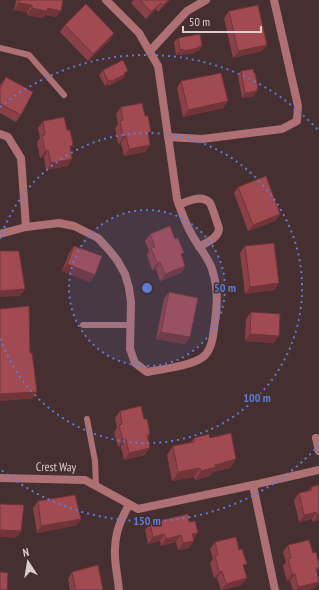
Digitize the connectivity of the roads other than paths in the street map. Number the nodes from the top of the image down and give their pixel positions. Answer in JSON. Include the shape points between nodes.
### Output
{"nodes":[{"id":1,"x":106,"y":0,"type":"edge"},
{"id":2,"x":206,"y":0,"type":"edge"},
{"id":3,"x":274,"y":0,"type":"edge"},
{"id":4,"x":0,"y":48,"type":"edge"},
{"id":5,"x":150,"y":51,"type":"junction"},
{"id":6,"x":64,"y":95,"type":"dead end"},
{"id":7,"x":0,"y":134,"type":"edge"},
{"id":8,"x":168,"y":137,"type":"junction"},
{"id":9,"x":179,"y":205,"type":"junction"},
{"id":10,"x":26,"y":228,"type":"junction"},
{"id":11,"x":0,"y":234,"type":"edge"},
{"id":12,"x":199,"y":247,"type":"junction"},
{"id":13,"x":131,"y":324,"type":"junction"},
{"id":14,"x":83,"y":326,"type":"dead end"},
{"id":15,"x":87,"y":419,"type":"dead end"},
{"id":16,"x":316,"y":438,"type":"dead end"},
{"id":17,"x":319,"y":451,"type":"edge"},
{"id":18,"x":319,"y":470,"type":"edge"},
{"id":19,"x":0,"y":478,"type":"edge"},
{"id":20,"x":253,"y":485,"type":"junction"},
{"id":21,"x":96,"y":486,"type":"junction"},
{"id":22,"x":129,"y":504,"type":"junction"},
{"id":23,"x":119,"y":590,"type":"edge"},
{"id":24,"x":275,"y":590,"type":"edge"}],
"edges":[{"from":1,"to":5,"type":"street","via":[[139,33]]},
{"from":2,"to":5,"type":"street","via":[[187,10]]},
{"from":3,"to":8,"type":"street","via":[[298,106],[297,121],[282,129],[202,139]]},
{"from":4,"to":6,"type":"lane","via":[[29,55]]},
{"from":5,"to":8,"type":"street","via":[[158,66]]},
{"from":7,"to":10,"type":"street","via":[[8,137],[20,158]]},
{"from":8,"to":9,"type":"street"},
{"from":9,"to":12,"type":"street"},
{"from":9,"to":12,"type":"street","via":[[198,198],[210,203],[220,228],[214,237]]},
{"from":10,"to":11,"type":"street"},
{"from":10,"to":13,"type":"street","via":[[59,223],[74,226],[98,238],[125,274],[131,302]]},
{"from":12,"to":13,"type":"street","via":[[212,268],[217,291],[213,336],[209,350],[203,357],[194,362],[147,372],[134,363],[130,349]]},
{"from":13,"to":14,"type":"lane"},
{"from":15,"to":21,"type":"lane","via":[[95,461]]},
{"from":16,"to":17,"type":"street"},
{"from":18,"to":20,"type":"street","name":"Crest Way"},
{"from":19,"to":21,"type":"street","name":"Crest Way","via":[[85,480]]},
{"from":20,"to":22,"type":"street","name":"Crest Way","via":[[138,509]]},
{"from":20,"to":24,"type":"street"},
{"from":21,"to":22,"type":"street","name":"Crest Way"},
{"from":22,"to":23,"type":"street","via":[[117,532],[114,548]]}]}
